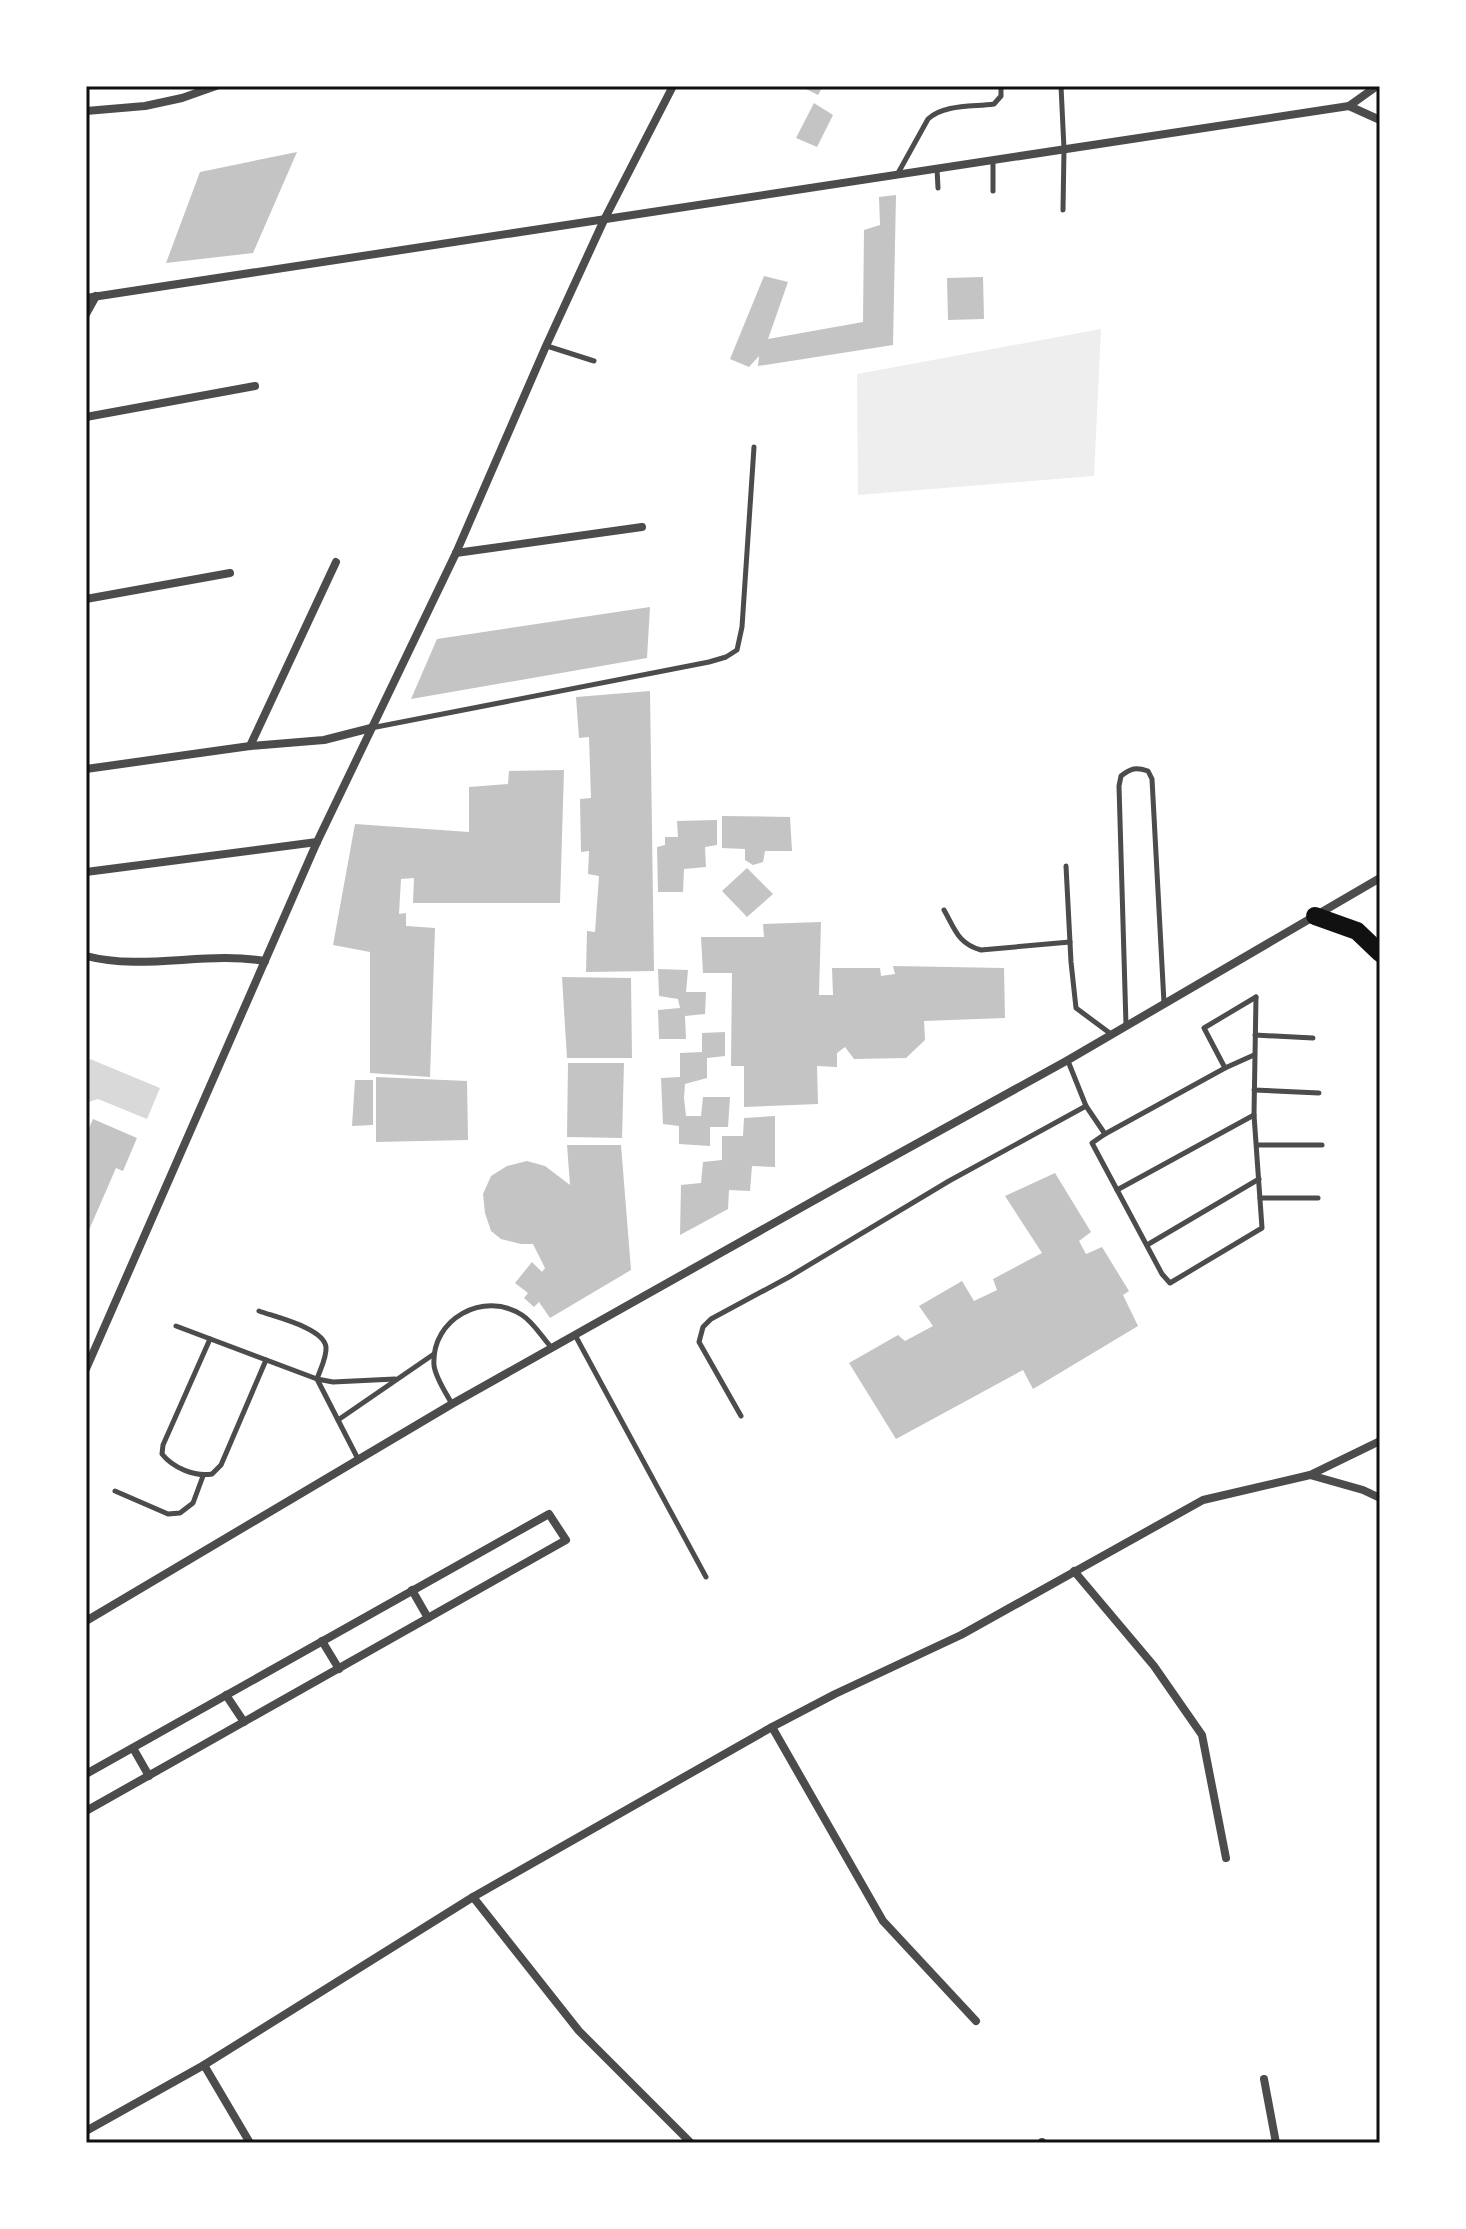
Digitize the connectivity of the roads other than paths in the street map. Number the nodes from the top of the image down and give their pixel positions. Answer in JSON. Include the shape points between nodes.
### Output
{"nodes":[{"id":1,"x":216,"y":86,"type":"edge"},
{"id":2,"x":673,"y":86,"type":"edge"},
{"id":3,"x":1001,"y":86,"type":"edge"},
{"id":4,"x":1061,"y":86,"type":"edge"},
{"id":5,"x":1377,"y":86,"type":"edge"},
{"id":6,"x":1349,"y":106,"type":"junction"},
{"id":7,"x":86,"y":111,"type":"edge"},
{"id":8,"x":1380,"y":120,"type":"edge"},
{"id":9,"x":1064,"y":149,"type":"junction"},
{"id":10,"x":993,"y":160,"type":"junction"},
{"id":11,"x":937,"y":169,"type":"junction"},
{"id":12,"x":897,"y":175,"type":"junction"},
{"id":13,"x":938,"y":188,"type":"dead end"},
{"id":14,"x":993,"y":191,"type":"dead end"},
{"id":15,"x":1063,"y":210,"type":"dead end"},
{"id":16,"x":604,"y":220,"type":"junction"},
{"id":17,"x":91,"y":297,"type":"edge"},
{"id":18,"x":86,"y":314,"type":"edge"},
{"id":19,"x":546,"y":346,"type":"junction"},
{"id":20,"x":594,"y":361,"type":"dead end"},
{"id":21,"x":255,"y":386,"type":"dead end"},
{"id":22,"x":87,"y":418,"type":"edge"},
{"id":23,"x":754,"y":447,"type":"dead end"},
{"id":24,"x":642,"y":527,"type":"dead end"},
{"id":25,"x":456,"y":553,"type":"junction"},
{"id":26,"x":336,"y":562,"type":"dead end"},
{"id":27,"x":230,"y":573,"type":"dead end"},
{"id":28,"x":86,"y":599,"type":"edge"},
{"id":29,"x":371,"y":728,"type":"junction"},
{"id":30,"x":250,"y":746,"type":"junction"},
{"id":31,"x":86,"y":769,"type":"edge"},
{"id":32,"x":317,"y":842,"type":"junction"},
{"id":33,"x":1066,"y":866,"type":"dead end"},
{"id":34,"x":86,"y":872,"type":"edge"},
{"id":35,"x":1380,"y":878,"type":"edge"},
{"id":36,"x":944,"y":910,"type":"dead end"},
{"id":37,"x":1315,"y":916,"type":"junction"},
{"id":38,"x":1070,"y":942,"type":"junction"},
{"id":39,"x":1380,"y":953,"type":"edge"},
{"id":40,"x":86,"y":956,"type":"edge"},
{"id":41,"x":265,"y":961,"type":"junction"},
{"id":42,"x":1164,"y":1003,"type":"junction"},
{"id":43,"x":1126,"y":1025,"type":"junction"},
{"id":44,"x":1111,"y":1034,"type":"junction"},
{"id":45,"x":1255,"y":1035,"type":"junction"},
{"id":46,"x":1313,"y":1038,"type":"dead end"},
{"id":47,"x":1254,"y":1055,"type":"junction"},
{"id":48,"x":1068,"y":1060,"type":"junction"},
{"id":49,"x":1225,"y":1068,"type":"junction"},
{"id":50,"x":1254,"y":1090,"type":"junction"},
{"id":51,"x":1319,"y":1093,"type":"dead end"},
{"id":52,"x":1086,"y":1106,"type":"junction"},
{"id":53,"x":1254,"y":1115,"type":"junction"},
{"id":54,"x":1105,"y":1134,"type":"junction"},
{"id":55,"x":1257,"y":1145,"type":"junction"},
{"id":56,"x":1322,"y":1145,"type":"dead end"},
{"id":57,"x":1259,"y":1179,"type":"junction"},
{"id":58,"x":1117,"y":1190,"type":"junction"},
{"id":59,"x":1260,"y":1198,"type":"junction"},
{"id":60,"x":1318,"y":1198,"type":"dead end"},
{"id":61,"x":1147,"y":1245,"type":"junction"},
{"id":62,"x":259,"y":1311,"type":"dead end"},
{"id":63,"x":176,"y":1326,"type":"dead end"},
{"id":64,"x":575,"y":1335,"type":"junction"},
{"id":65,"x":210,"y":1339,"type":"junction"},
{"id":66,"x":552,"y":1348,"type":"junction"},
{"id":67,"x":434,"y":1354,"type":"junction"},
{"id":68,"x":266,"y":1360,"type":"junction"},
{"id":69,"x":86,"y":1369,"type":"edge"},
{"id":70,"x":317,"y":1379,"type":"junction"},
{"id":71,"x":395,"y":1379,"type":"junction"},
{"id":72,"x":452,"y":1404,"type":"junction"},
{"id":73,"x":741,"y":1416,"type":"dead end"},
{"id":74,"x":338,"y":1420,"type":"junction"},
{"id":75,"x":1380,"y":1441,"type":"edge"},
{"id":76,"x":358,"y":1460,"type":"junction"},
{"id":77,"x":1310,"y":1475,"type":"junction"},
{"id":78,"x":203,"y":1476,"type":"junction"},
{"id":79,"x":115,"y":1491,"type":"dead end"},
{"id":80,"x":1380,"y":1498,"type":"edge"},
{"id":81,"x":1074,"y":1571,"type":"junction"},
{"id":82,"x":706,"y":1577,"type":"dead end"},
{"id":83,"x":412,"y":1590,"type":"junction"},
{"id":84,"x":428,"y":1618,"type":"junction"},
{"id":85,"x":86,"y":1621,"type":"edge"},
{"id":86,"x":322,"y":1641,"type":"junction"},
{"id":87,"x":339,"y":1669,"type":"junction"},
{"id":88,"x":226,"y":1695,"type":"junction"},
{"id":89,"x":244,"y":1722,"type":"junction"},
{"id":90,"x":772,"y":1727,"type":"junction"},
{"id":91,"x":133,"y":1748,"type":"junction"},
{"id":92,"x":86,"y":1774,"type":"edge"},
{"id":93,"x":149,"y":1776,"type":"junction"},
{"id":94,"x":86,"y":1811,"type":"edge"},
{"id":95,"x":1226,"y":1858,"type":"dead end"},
{"id":96,"x":473,"y":1897,"type":"junction"},
{"id":97,"x":976,"y":2021,"type":"dead end"},
{"id":98,"x":204,"y":2065,"type":"junction"},
{"id":99,"x":1264,"y":2079,"type":"dead end"},
{"id":100,"x":86,"y":2131,"type":"edge"},
{"id":101,"x":250,"y":2143,"type":"edge"},
{"id":102,"x":691,"y":2143,"type":"edge"},
{"id":103,"x":1276,"y":2143,"type":"edge"}],
"edges":[{"from":1,"to":7,"type":"street","via":[[145,106]]},
{"from":2,"to":16,"type":"street"},
{"from":3,"to":12,"type":"lane","via":[[994,104],[934,113]]},
{"from":4,"to":9,"type":"lane"},
{"from":5,"to":6,"type":"street"},
{"from":6,"to":8,"type":"street"},
{"from":6,"to":9,"type":"street"},
{"from":9,"to":10,"type":"street"},
{"from":9,"to":15,"type":"lane"},
{"from":10,"to":11,"type":"street"},
{"from":10,"to":14,"type":"lane"},
{"from":11,"to":12,"type":"street"},
{"from":11,"to":13,"type":"lane"},
{"from":12,"to":16,"type":"street"},
{"from":16,"to":17,"type":"street"},
{"from":16,"to":19,"type":"street"},
{"from":17,"to":18,"type":"street"},
{"from":19,"to":20,"type":"lane"},
{"from":19,"to":25,"type":"street"},
{"from":21,"to":22,"type":"street"},
{"from":23,"to":29,"type":"lane","via":[[737,650],[709,662]]},
{"from":24,"to":25,"type":"street"},
{"from":25,"to":29,"type":"street"},
{"from":26,"to":30,"type":"street"},
{"from":27,"to":28,"type":"street"},
{"from":29,"to":30,"type":"street","via":[[324,740]]},
{"from":29,"to":32,"type":"street"},
{"from":30,"to":31,"type":"street"},
{"from":32,"to":34,"type":"street"},
{"from":32,"to":41,"type":"street"},
{"from":33,"to":38,"type":"lane"},
{"from":35,"to":37,"type":"street"},
{"from":36,"to":38,"type":"lane","via":[[969,947]]},
{"from":37,"to":39,"type":"highway","via":[[1357,931]]},
{"from":37,"to":42,"type":"street"},
{"from":38,"to":44,"type":"lane","via":[[1076,1008]]},
{"from":40,"to":41,"type":"street","via":[[119,961]]},
{"from":41,"to":69,"type":"street"},
{"from":42,"to":43,"type":"street"},
{"from":42,"to":43,"type":"lane","via":[[1152,779],[1148,771],[1129,769],[1119,786]]},
{"from":43,"to":44,"type":"street"},
{"from":44,"to":48,"type":"street"},
{"from":45,"to":46,"type":"lane"},
{"from":45,"to":47,"type":"lane"},
{"from":45,"to":49,"type":"lane","via":[[1256,997],[1204,1028]]},
{"from":47,"to":49,"type":"lane"},
{"from":47,"to":50,"type":"lane"},
{"from":48,"to":52,"type":"lane"},
{"from":48,"to":64,"type":"street"},
{"from":49,"to":54,"type":"lane"},
{"from":50,"to":51,"type":"lane"},
{"from":50,"to":53,"type":"lane"},
{"from":52,"to":54,"type":"lane"},
{"from":52,"to":73,"type":"lane","via":[[711,1319],[699,1342]]},
{"from":53,"to":55,"type":"lane"},
{"from":53,"to":58,"type":"lane"},
{"from":54,"to":58,"type":"lane","via":[[1092,1143]]},
{"from":55,"to":56,"type":"lane"},
{"from":55,"to":57,"type":"lane"},
{"from":57,"to":59,"type":"lane"},
{"from":57,"to":61,"type":"lane"},
{"from":58,"to":61,"type":"lane"},
{"from":59,"to":60,"type":"lane"},
{"from":59,"to":61,"type":"lane","via":[[1262,1228],[1170,1283]]},
{"from":62,"to":70,"type":"lane","via":[[322,1337],[326,1346]]},
{"from":63,"to":65,"type":"lane"},
{"from":64,"to":66,"type":"street"},
{"from":64,"to":82,"type":"lane"},
{"from":65,"to":68,"type":"lane"},
{"from":65,"to":78,"type":"lane","via":[[162,1454]]},
{"from":66,"to":67,"type":"lane","via":[[523,1316],[501,1306],[477,1305],[453,1320],[439,1336]]},
{"from":66,"to":72,"type":"street"},
{"from":67,"to":71,"type":"lane"},
{"from":67,"to":72,"type":"lane","via":[[434,1369]]},
{"from":68,"to":70,"type":"lane"},
{"from":68,"to":78,"type":"lane","via":[[221,1465]]},
{"from":70,"to":71,"type":"lane"},
{"from":70,"to":74,"type":"lane"},
{"from":71,"to":74,"type":"lane"},
{"from":72,"to":76,"type":"street"},
{"from":74,"to":76,"type":"lane"},
{"from":75,"to":77,"type":"street"},
{"from":76,"to":85,"type":"street"},
{"from":77,"to":80,"type":"street"},
{"from":77,"to":81,"type":"street","via":[[1203,1500]]},
{"from":78,"to":79,"type":"lane","via":[[193,1503],[180,1513],[168,1514]]},
{"from":81,"to":90,"type":"street","via":[[961,1635]]},
{"from":81,"to":95,"type":"street","via":[[1154,1666],[1202,1735]]},
{"from":83,"to":84,"type":"street"},
{"from":83,"to":84,"type":"street","via":[[549,1514],[566,1540]]},
{"from":83,"to":86,"type":"street"},
{"from":84,"to":87,"type":"street"},
{"from":86,"to":87,"type":"street"},
{"from":86,"to":88,"type":"street"},
{"from":87,"to":89,"type":"street"},
{"from":88,"to":89,"type":"street"},
{"from":88,"to":91,"type":"street"},
{"from":89,"to":93,"type":"street"},
{"from":90,"to":96,"type":"street"},
{"from":90,"to":97,"type":"street","via":[[883,1921]]},
{"from":91,"to":92,"type":"street"},
{"from":91,"to":93,"type":"street"},
{"from":93,"to":94,"type":"street"},
{"from":96,"to":98,"type":"street"},
{"from":96,"to":102,"type":"street","via":[[579,2031]]},
{"from":98,"to":100,"type":"street"},
{"from":98,"to":101,"type":"street"},
{"from":99,"to":103,"type":"street"}]}
